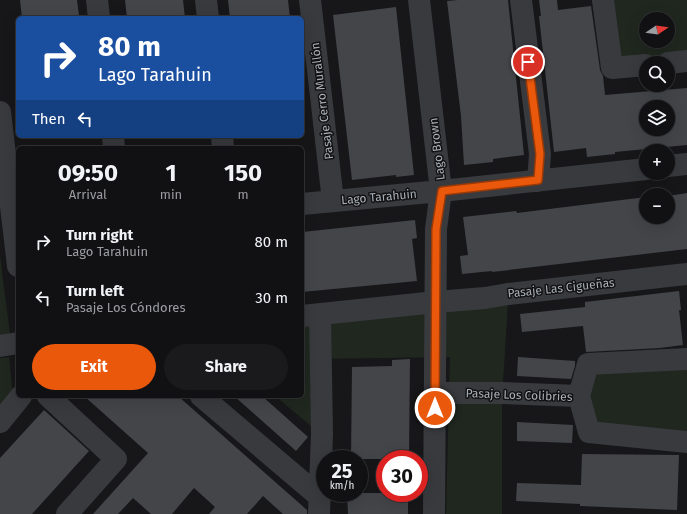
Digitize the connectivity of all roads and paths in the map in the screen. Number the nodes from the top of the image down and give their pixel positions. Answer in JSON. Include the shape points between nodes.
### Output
{"nodes":[{"id":1,"x":97,"y":0,"type":"edge"},
{"id":2,"x":206,"y":0,"type":"edge"},
{"id":3,"x":310,"y":0,"type":"edge"},
{"id":4,"x":420,"y":0,"type":"edge"},
{"id":5,"x":521,"y":0,"type":"edge"},
{"id":6,"x":603,"y":0,"type":"edge"},
{"id":7,"x":99,"y":16,"type":"edge"},
{"id":8,"x":208,"y":16,"type":"edge"},
{"id":9,"x":687,"y":61,"type":"edge"},
{"id":10,"x":675,"y":62,"type":"edge"},
{"id":11,"x":639,"y":66,"type":"edge"},
{"id":12,"x":0,"y":112,"type":"edge"},
{"id":13,"x":687,"y":164,"type":"edge"},
{"id":14,"x":675,"y":165,"type":"edge"},
{"id":15,"x":639,"y":169,"type":"edge"},
{"id":16,"x":538,"y":180,"type":"junction"},
{"id":17,"x":442,"y":191,"type":"junction"},
{"id":18,"x":333,"y":201,"type":"junction"},
{"id":19,"x":304,"y":204,"type":"edge"},
{"id":20,"x":10,"y":232,"type":"edge"},
{"id":21,"x":16,"y":258,"type":"edge"},
{"id":22,"x":687,"y":274,"type":"edge"},
{"id":23,"x":436,"y":302,"type":"junction"},
{"id":24,"x":311,"y":315,"type":"edge"},
{"id":25,"x":16,"y":343,"type":"edge"},
{"id":26,"x":0,"y":346,"type":"edge"},
{"id":27,"x":687,"y":359,"type":"edge"},
{"id":28,"x":436,"y":393,"type":"junction"},
{"id":29,"x":579,"y":396,"type":"junction"},
{"id":30,"x":19,"y":398,"type":"edge"},
{"id":31,"x":50,"y":398,"type":"edge"},
{"id":32,"x":204,"y":398,"type":"edge"},
{"id":33,"x":0,"y":422,"type":"edge"},
{"id":34,"x":687,"y":442,"type":"edge"},
{"id":35,"x":320,"y":506,"type":"edge"},
{"id":36,"x":67,"y":514,"type":"edge"},
{"id":37,"x":434,"y":514,"type":"edge"}],
"edges":[{"from":1,"to":7,"type":"street"},
{"from":2,"to":8,"type":"street"},
{"from":3,"to":18,"type":"street","name":"Pasaje Cerro Murallón"},
{"from":4,"to":17,"type":"street","name":"Lago Brown"},
{"from":5,"to":16,"type":"street","via":[[540,154]]},
{"from":6,"to":11,"type":"street","via":[[612,68]]},
{"from":9,"to":10,"type":"street"},
{"from":12,"to":20,"type":"street"},
{"from":13,"to":14,"type":"street"},
{"from":15,"to":16,"type":"street","name":"Lago Tarahuin"},
{"from":16,"to":17,"type":"street","name":"Lago Tarahuin"},
{"from":17,"to":18,"type":"street","name":"Lago Tarahuin"},
{"from":17,"to":23,"type":"street","name":"Lago Brown","via":[[436,229]]},
{"from":18,"to":19,"type":"street","name":"Lago Tarahuin"},
{"from":20,"to":21,"type":"street"},
{"from":22,"to":23,"type":"street","name":"Pasaje Las Cigueñas"},
{"from":23,"to":24,"type":"street","name":"Pasaje Las Cigueñas"},
{"from":23,"to":28,"type":"street","name":"Lago Brown"},
{"from":24,"to":35,"type":"street","via":[[322,434]]},
{"from":25,"to":26,"type":"street"},
{"from":27,"to":29,"type":"street","name":"Pasaje Los Colibries","via":[[588,364]]},
{"from":28,"to":29,"type":"street","name":"Pasaje Los Colibries"},
{"from":28,"to":37,"type":"street","name":"Lago Brown"},
{"from":29,"to":34,"type":"street","name":"Pasaje Los Colibries","via":[[589,432]]},
{"from":30,"to":33,"type":"street"},
{"from":31,"to":36,"type":"street","via":[[116,459]]},
{"from":32,"to":35,"type":"street"}]}
